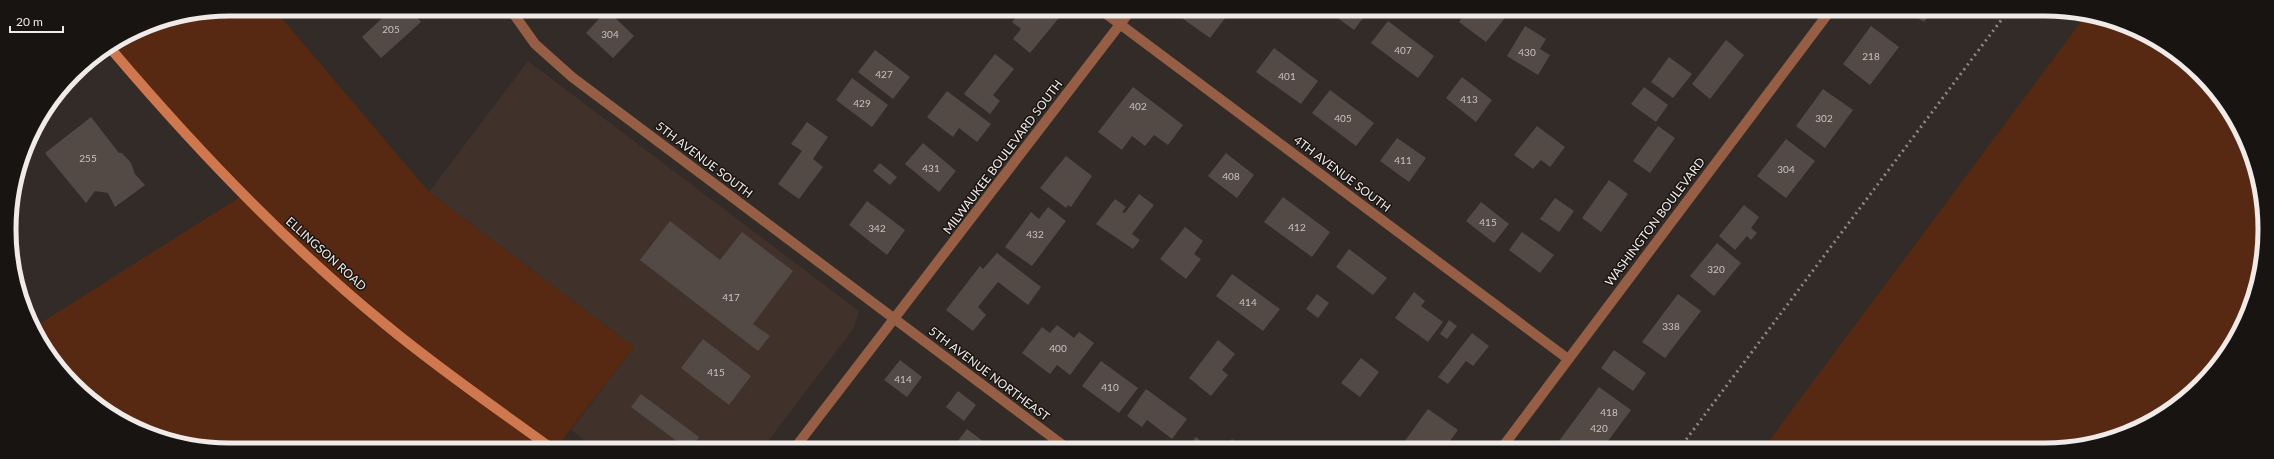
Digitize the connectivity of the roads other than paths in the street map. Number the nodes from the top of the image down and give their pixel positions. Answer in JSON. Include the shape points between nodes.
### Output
{"nodes":[{"id":1,"x":515,"y":16,"type":"edge"},
{"id":2,"x":1109,"y":16,"type":"edge"},
{"id":3,"x":1127,"y":16,"type":"edge"},
{"id":4,"x":1826,"y":16,"type":"edge"},
{"id":5,"x":1120,"y":25,"type":"junction"},
{"id":6,"x":113,"y":51,"type":"edge"},
{"id":7,"x":895,"y":319,"type":"junction"},
{"id":8,"x":1568,"y":359,"type":"junction"},
{"id":9,"x":544,"y":443,"type":"edge"},
{"id":10,"x":799,"y":443,"type":"edge"},
{"id":11,"x":1060,"y":443,"type":"edge"},
{"id":12,"x":1505,"y":443,"type":"edge"}],
"edges":[{"from":1,"to":7,"type":"street","name":"5TH AVENUE SOUTH","via":[[535,44],[555,64]]},
{"from":2,"to":5,"type":"street","name":"4TH AVENUE SOUTH"},
{"from":3,"to":5,"type":"street","name":"MILWAUKEE BOULEVARD SOUTH"},
{"from":4,"to":8,"type":"street","name":"WASHINGTON BOULEVARD"},
{"from":5,"to":7,"type":"street","name":"MILWAUKEE BOULEVARD SOUTH"},
{"from":5,"to":8,"type":"street","name":"4TH AVENUE SOUTH"},
{"from":6,"to":9,"type":"main road","name":"ELLINGSON ROAD","via":[[181,131],[243,195],[315,263],[386,326]]},
{"from":7,"to":10,"type":"street","name":"MILWAUKEE BOULEVARD SOUTH"},
{"from":7,"to":11,"type":"street","name":"5TH AVENUE NORTHEAST"},
{"from":8,"to":12,"type":"street","name":"WASHINGTON BOULEVARD"}]}
